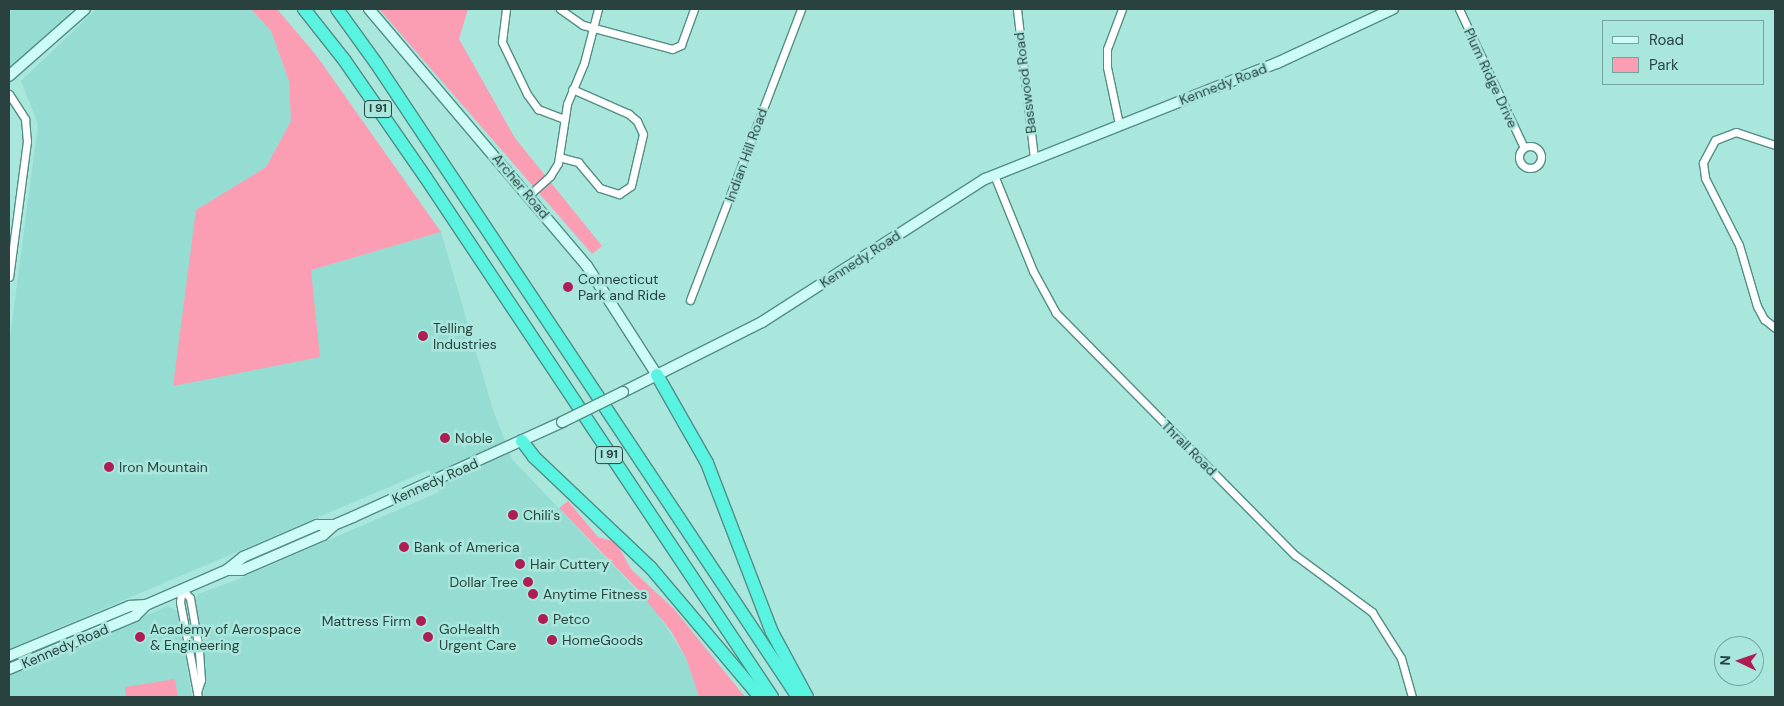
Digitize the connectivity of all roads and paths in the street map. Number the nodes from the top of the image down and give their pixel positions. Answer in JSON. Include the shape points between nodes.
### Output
{"nodes":[{"id":1,"x":83,"y":9,"type":"edge"},
{"id":2,"x":304,"y":9,"type":"edge"},
{"id":3,"x":336,"y":9,"type":"edge"},
{"id":4,"x":369,"y":9,"type":"edge"},
{"id":5,"x":506,"y":9,"type":"edge"},
{"id":6,"x":560,"y":9,"type":"edge"},
{"id":7,"x":598,"y":9,"type":"edge"},
{"id":8,"x":694,"y":9,"type":"edge"},
{"id":9,"x":801,"y":9,"type":"edge"},
{"id":10,"x":1017,"y":9,"type":"edge"},
{"id":11,"x":1122,"y":9,"type":"edge"},
{"id":12,"x":1393,"y":9,"type":"edge"},
{"id":13,"x":1459,"y":9,"type":"edge"},
{"id":14,"x":594,"y":28,"type":"junction"},
{"id":15,"x":9,"y":76,"type":"edge"},
{"id":16,"x":572,"y":89,"type":"junction"},
{"id":17,"x":9,"y":94,"type":"edge"},
{"id":18,"x":564,"y":119,"type":"junction"},
{"id":19,"x":1120,"y":124,"type":"junction"},
{"id":20,"x":1775,"y":145,"type":"edge"},
{"id":21,"x":1524,"y":148,"type":"dead end"},
{"id":22,"x":559,"y":157,"type":"junction"},
{"id":23,"x":1034,"y":158,"type":"junction"},
{"id":24,"x":994,"y":175,"type":"junction"},
{"id":25,"x":528,"y":196,"type":"junction"},
{"id":26,"x":9,"y":277,"type":"edge"},
{"id":27,"x":690,"y":300,"type":"dead end"},
{"id":28,"x":1775,"y":328,"type":"edge"},
{"id":29,"x":657,"y":375,"type":"junction"},
{"id":30,"x":522,"y":441,"type":"junction"},
{"id":31,"x":182,"y":589,"type":"junction"},
{"id":32,"x":146,"y":605,"type":"junction"},
{"id":33,"x":52,"y":640,"type":"junction"},
{"id":34,"x":57,"y":650,"type":"junction"},
{"id":35,"x":9,"y":656,"type":"edge"},
{"id":36,"x":9,"y":669,"type":"edge"},
{"id":37,"x":198,"y":695,"type":"edge"},
{"id":38,"x":760,"y":697,"type":"edge"},
{"id":39,"x":772,"y":697,"type":"edge"},
{"id":40,"x":798,"y":697,"type":"edge"},
{"id":41,"x":807,"y":697,"type":"edge"},
{"id":42,"x":1412,"y":697,"type":"edge"}],
"edges":[{"from":1,"to":15,"type":"street"},
{"from":2,"to":39,"type":"highway","number":"I 91","via":[[345,61],[421,170]]},
{"from":3,"to":40,"type":"highway","number":"I 91","via":[[372,56]]},
{"from":4,"to":25,"type":"street","name":"Archer Road"},
{"from":5,"to":18,"type":"street","via":[[502,42],[527,94],[538,109]]},
{"from":6,"to":14,"type":"street","via":[[577,22]]},
{"from":7,"to":14,"type":"street"},
{"from":8,"to":14,"type":"street","via":[[681,44],[672,50]]},
{"from":9,"to":27,"type":"street","name":"Indian Hill Road"},
{"from":10,"to":23,"type":"street","name":"Basswood Road"},
{"from":11,"to":19,"type":"street","via":[[1107,49],[1107,67]]},
{"from":12,"to":19,"type":"street","name":"Kennedy Road","via":[[1277,63]]},
{"from":13,"to":21,"type":"street","name":"Plum Ridge Drive"},
{"from":14,"to":16,"type":"street"},
{"from":16,"to":18,"type":"street"},
{"from":16,"to":22,"type":"street","via":[[629,114],[637,121],[643,134],[631,186],[619,194],[600,188],[578,162]]},
{"from":17,"to":26,"type":"street","via":[[25,119],[27,141]]},
{"from":18,"to":22,"type":"street"},
{"from":19,"to":23,"type":"street","name":"Kennedy Road"},
{"from":20,"to":28,"type":"street","via":[[1736,132],[1715,140],[1703,164],[1705,178],[1740,245],[1757,306],[1764,319]]},
{"from":22,"to":25,"type":"street","via":[[550,176]]},
{"from":23,"to":24,"type":"street","name":"Kennedy Road"},
{"from":24,"to":29,"type":"street","name":"Kennedy Road","via":[[956,196],[762,322]]},
{"from":24,"to":42,"type":"street","name":"Thrall Road","via":[[1034,271],[1056,313],[1295,555],[1372,612],[1401,658]]},
{"from":25,"to":29,"type":"street","name":"Archer Road","via":[[597,280]]},
{"from":29,"to":30,"type":"street","name":"Kennedy Road","bridge":true},
{"from":29,"to":41,"type":"highway","via":[[700,450],[772,632]]},
{"from":30,"to":31,"type":"street","name":"Kennedy Road","via":[[242,570],[227,570]]},
{"from":30,"to":38,"type":"highway","via":[[534,457],[651,568]]},
{"from":31,"to":32,"type":"street","name":"Kennedy Road"},
{"from":31,"to":37,"type":"street","via":[[180,602]]},
{"from":31,"to":37,"type":"street","via":[[190,597],[196,632],[200,664]]},
{"from":32,"to":33,"type":"street","name":"Kennedy Road","via":[[130,606]]},
{"from":32,"to":34,"type":"street","name":"Kennedy Road","via":[[135,616]]},
{"from":33,"to":34,"type":"street"},
{"from":33,"to":35,"type":"street","name":"Kennedy Road"},
{"from":34,"to":36,"type":"street","name":"Kennedy Road"}]}
